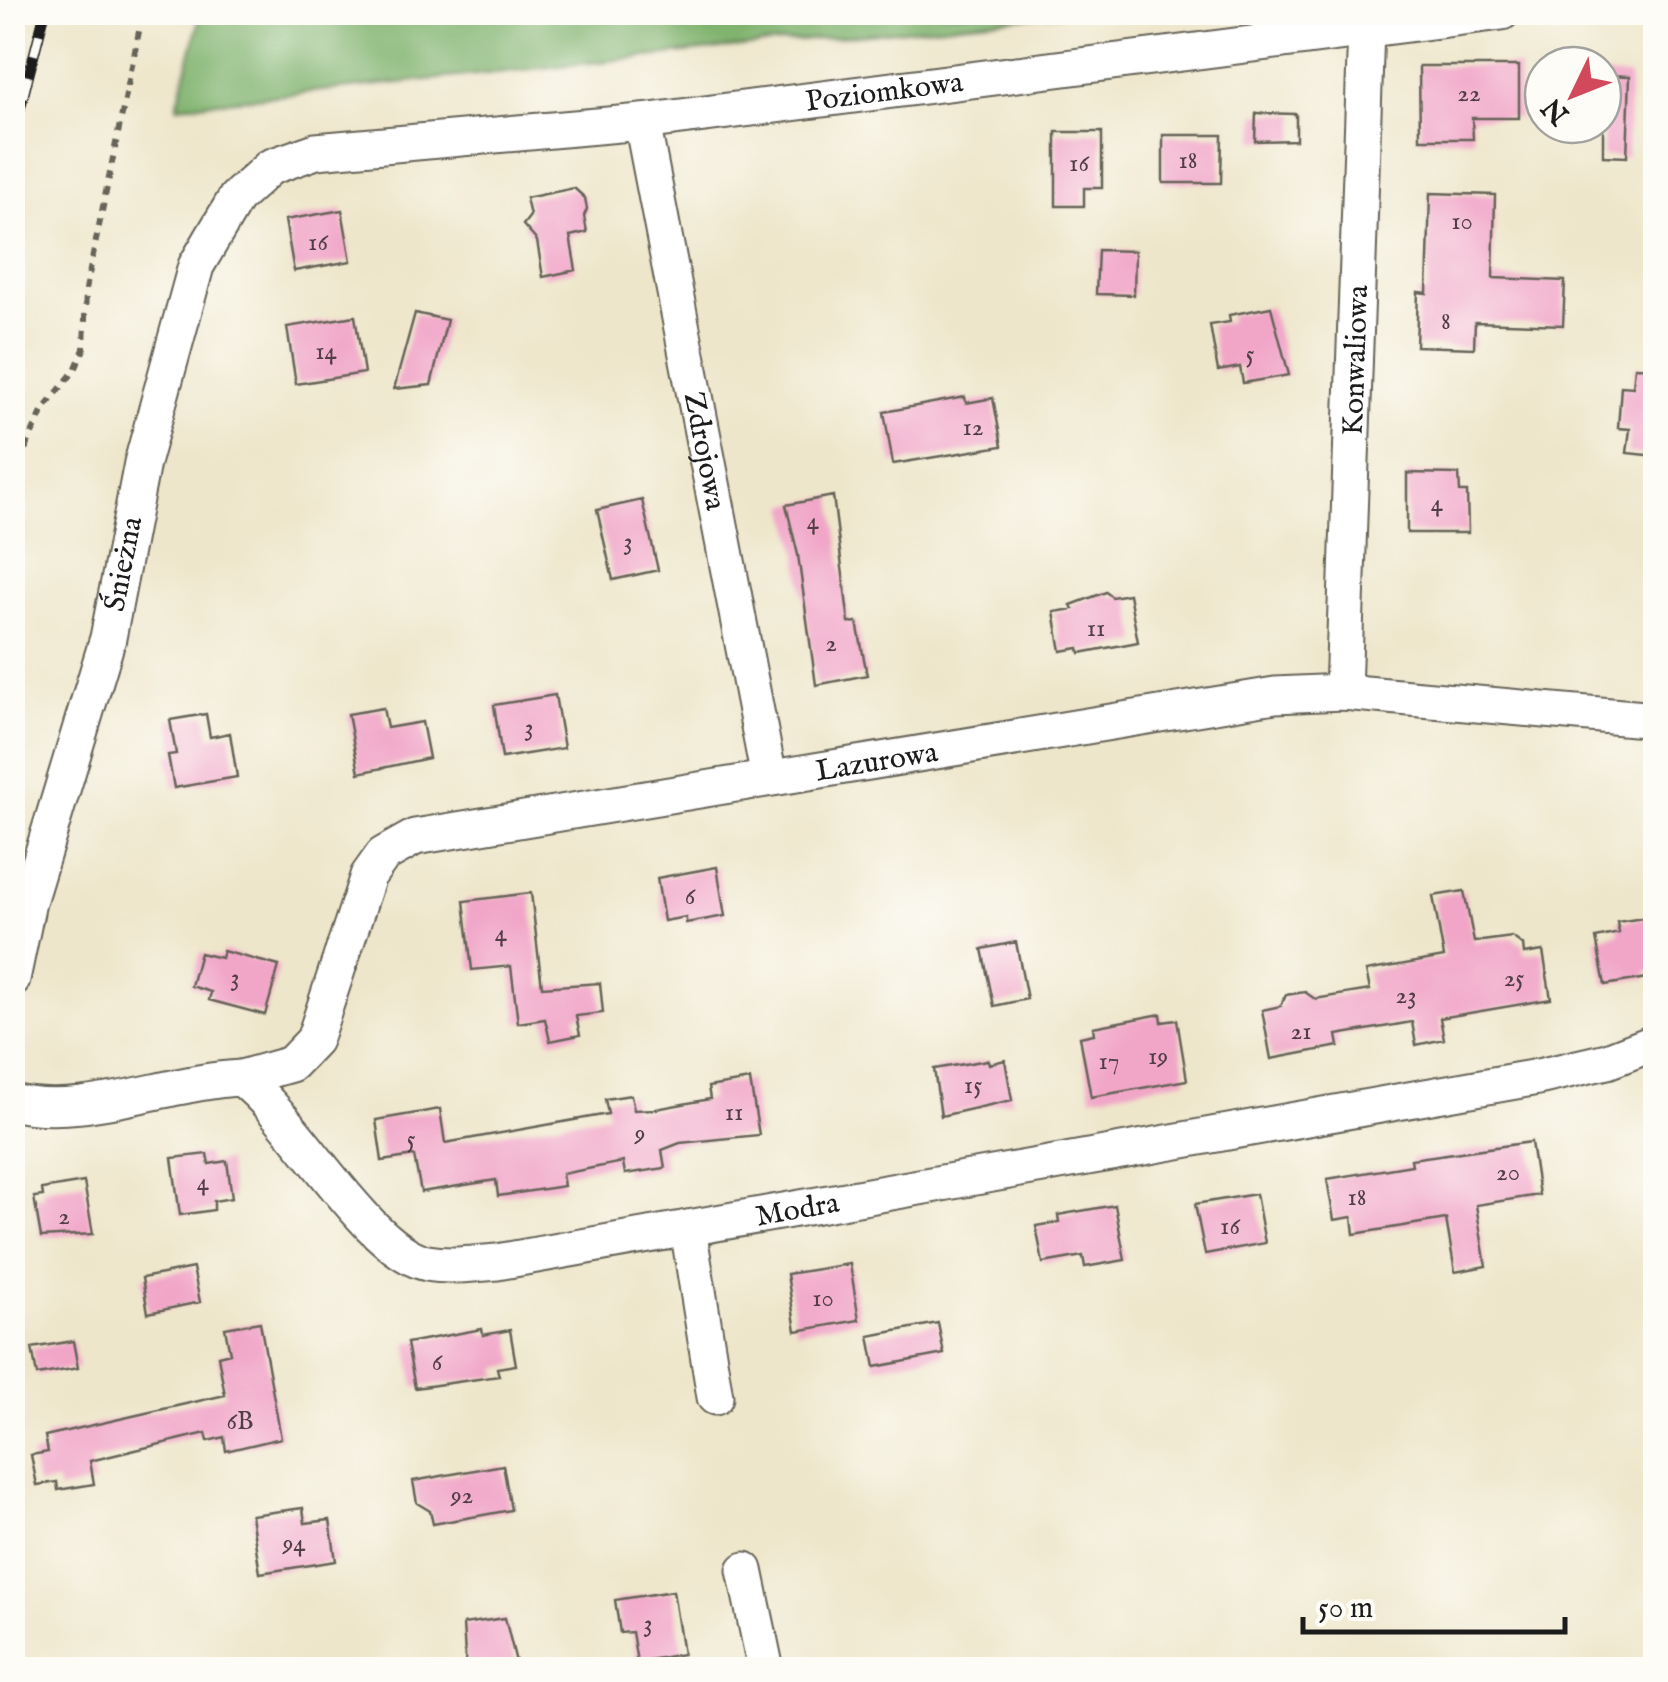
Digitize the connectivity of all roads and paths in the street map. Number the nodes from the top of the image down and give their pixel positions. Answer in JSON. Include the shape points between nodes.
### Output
{"nodes":[{"id":1,"x":143,"y":12,"type":"edge"},
{"id":2,"x":1502,"y":12,"type":"edge"},
{"id":3,"x":1366,"y":28,"type":"junction"},
{"id":4,"x":642,"y":122,"type":"junction"},
{"id":5,"x":270,"y":167,"type":"joint"},
{"id":6,"x":12,"y":478,"type":"edge"},
{"id":7,"x":1344,"y":692,"type":"junction"},
{"id":8,"x":1656,"y":720,"type":"edge"},
{"id":9,"x":769,"y":778,"type":"junction"},
{"id":10,"x":12,"y":979,"type":"edge"},
{"id":11,"x":1656,"y":1042,"type":"edge"},
{"id":12,"x":241,"y":1078,"type":"junction"},
{"id":13,"x":12,"y":1102,"type":"edge"},
{"id":14,"x":688,"y":1228,"type":"junction"},
{"id":15,"x":716,"y":1397,"type":"dead end"},
{"id":16,"x":746,"y":1570,"type":"dead end"},
{"id":17,"x":766,"y":1670,"type":"edge"}],
"edges":[{"from":1,"to":6,"type":"path","via":[[86,290],[84,349],[43,410]]},
{"from":2,"to":3,"type":"street","name":"Poziomkowa"},
{"from":3,"to":4,"type":"street","name":"Poziomkowa"},
{"from":3,"to":7,"type":"street","name":"Konwaliowa"},
{"from":4,"to":5,"type":"street","name":"Poziomkowa","via":[[316,151]]},
{"from":4,"to":9,"type":"street","name":"Zdrojowa"},
{"from":5,"to":10,"type":"street","name":"Śnieżna","via":[[236,198],[196,266],[142,463],[108,638],[28,902]]},
{"from":7,"to":8,"type":"street","name":"Lazurowa"},
{"from":7,"to":9,"type":"street","name":"Lazurowa","via":[[1134,716]]},
{"from":9,"to":12,"type":"street","name":"Lazurowa","via":[[397,845],[374,866],[357,900],[314,1040],[291,1064]]},
{"from":11,"to":14,"type":"street","name":"Modra","via":[[1538,1077]]},
{"from":12,"to":13,"type":"street","via":[[58,1108]]},
{"from":12,"to":14,"type":"street","name":"Modra","via":[[271,1103],[382,1237],[424,1262],[497,1262]]},
{"from":14,"to":15,"type":"street"},
{"from":16,"to":17,"type":"street"}]}
